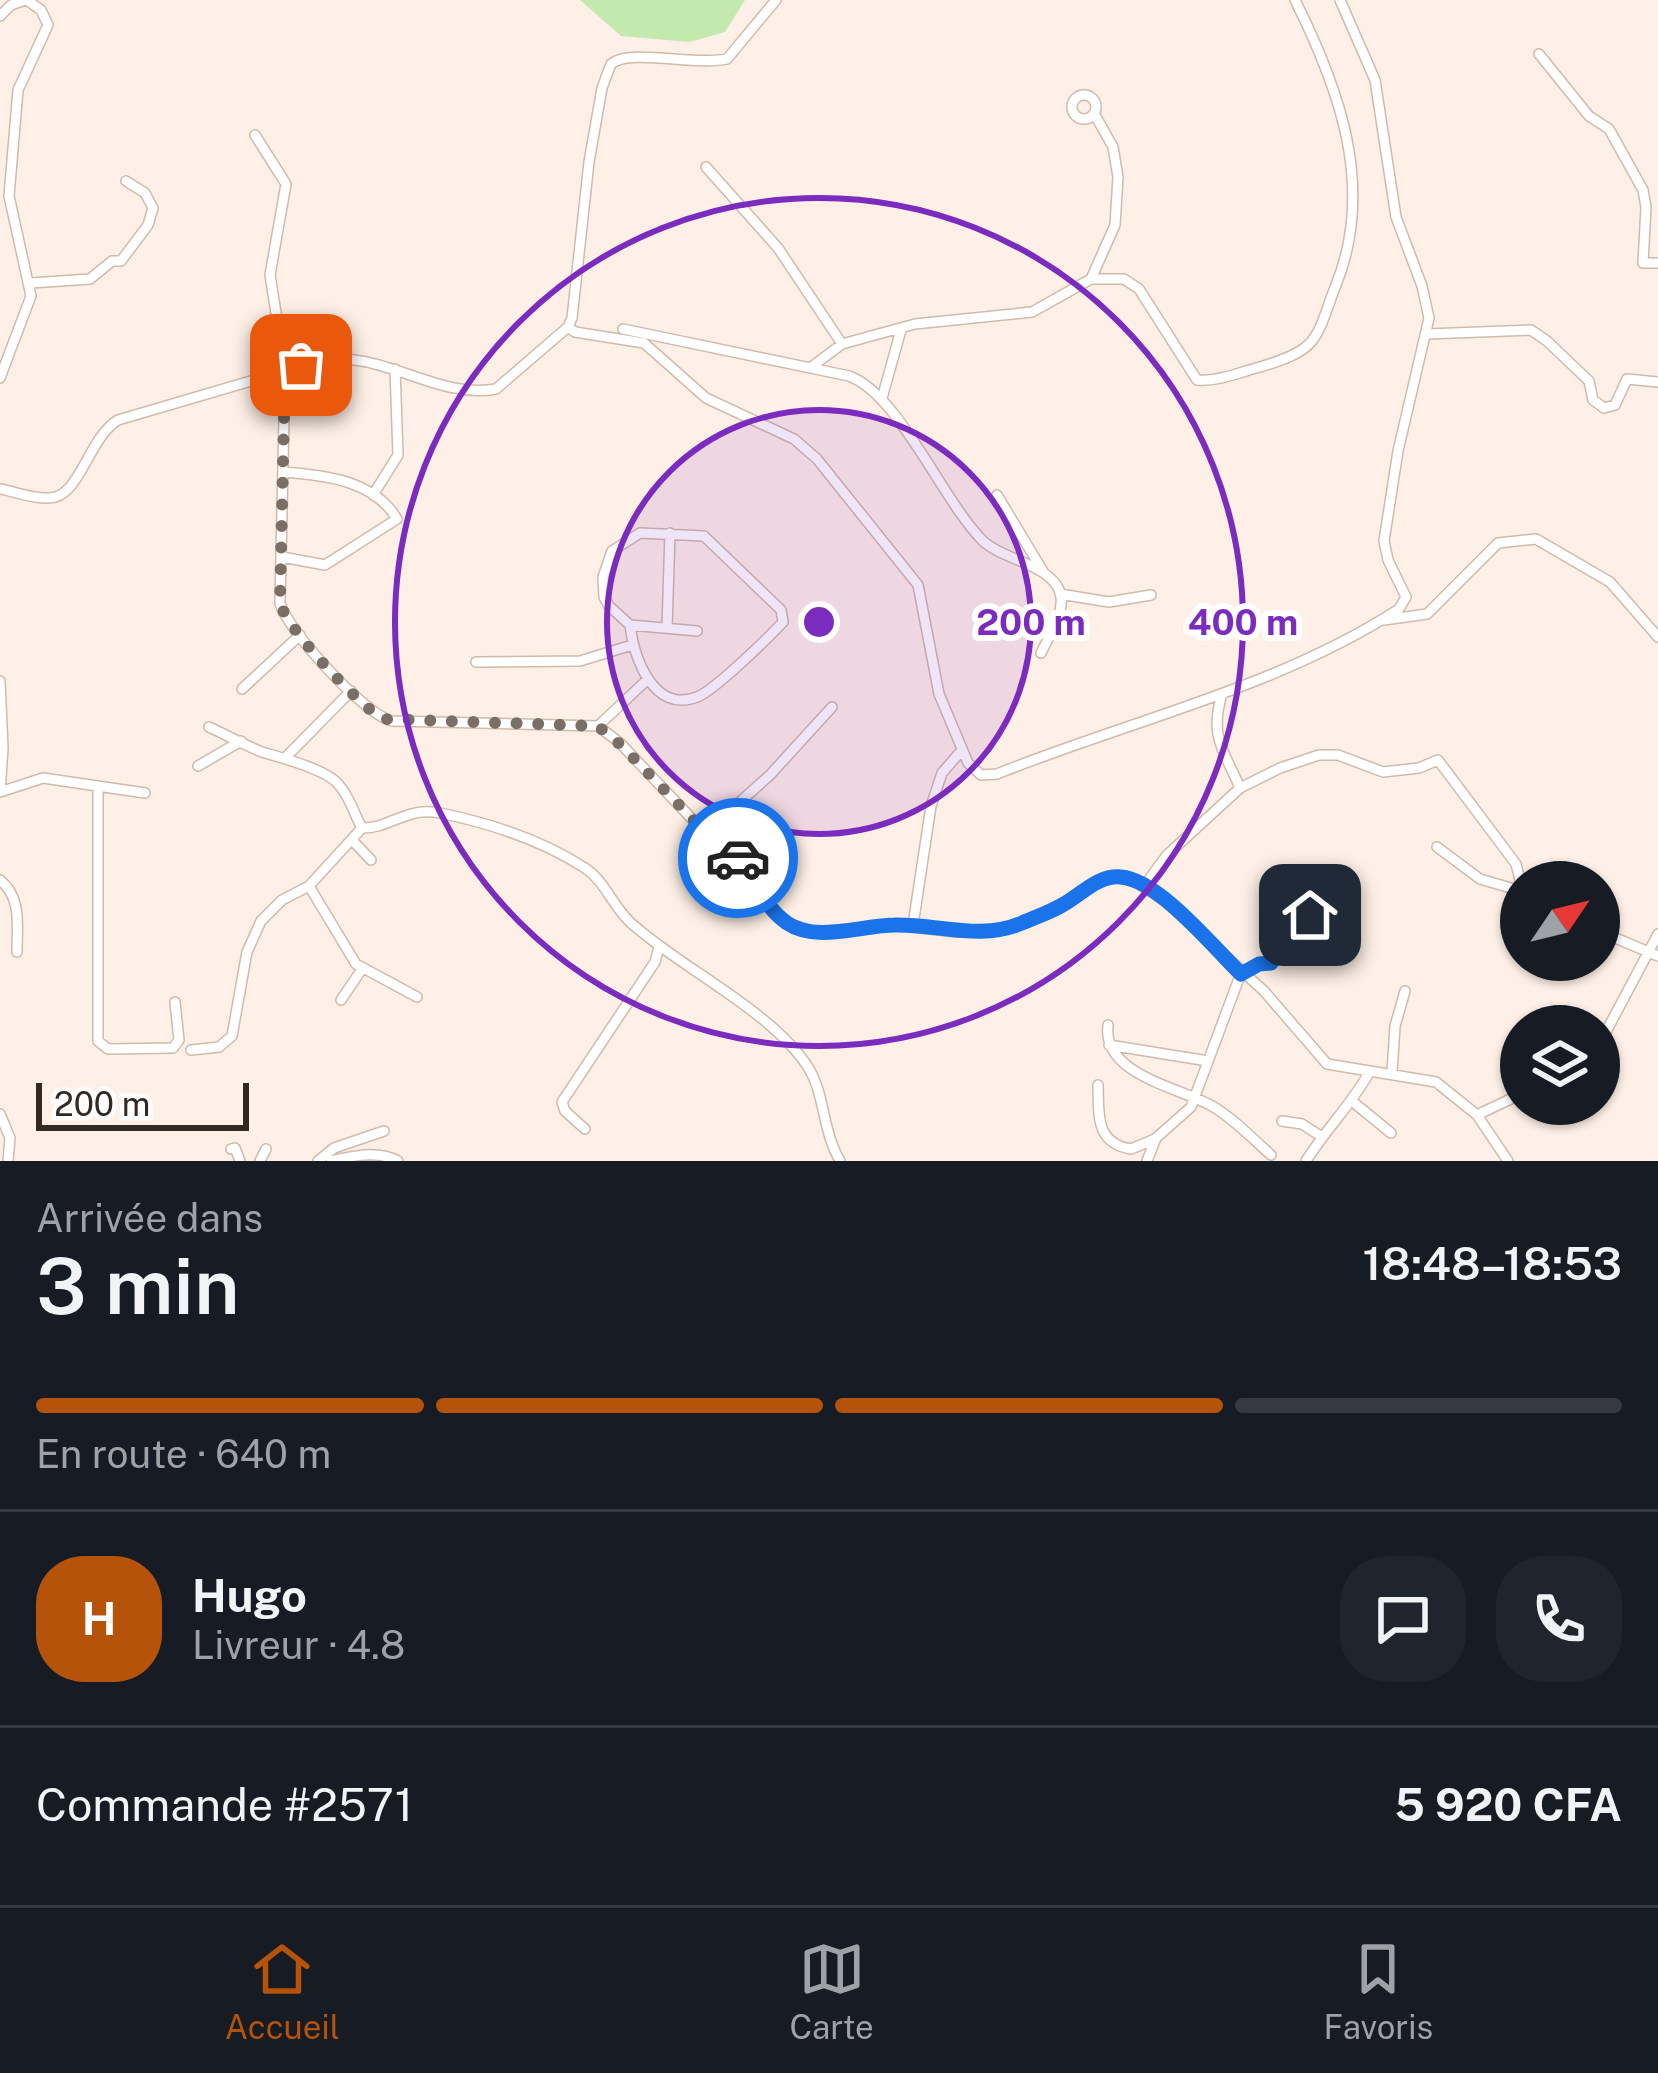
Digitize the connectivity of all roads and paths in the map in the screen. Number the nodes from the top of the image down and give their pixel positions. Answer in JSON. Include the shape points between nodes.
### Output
{"nodes":[{"id":1,"x":26,"y":0,"type":"edge"},
{"id":2,"x":776,"y":0,"type":"edge"},
{"id":3,"x":1295,"y":0,"type":"edge"},
{"id":4,"x":1340,"y":0,"type":"edge"},
{"id":5,"x":0,"y":16,"type":"edge"},
{"id":6,"x":1539,"y":54,"type":"dead end"},
{"id":7,"x":1095,"y":115,"type":"dead end"},
{"id":8,"x":255,"y":135,"type":"dead end"},
{"id":9,"x":706,"y":167,"type":"dead end"},
{"id":10,"x":126,"y":181,"type":"dead end"},
{"id":11,"x":1658,"y":263,"type":"edge"},
{"id":12,"x":1090,"y":279,"type":"junction"},
{"id":13,"x":31,"y":284,"type":"junction"},
{"id":14,"x":568,"y":327,"type":"junction"},
{"id":15,"x":623,"y":329,"type":"dead end"},
{"id":16,"x":901,"y":330,"type":"junction"},
{"id":17,"x":1427,"y":334,"type":"junction"},
{"id":18,"x":842,"y":344,"type":"junction"},
{"id":19,"x":810,"y":368,"type":"junction"},
{"id":20,"x":395,"y":369,"type":"junction"},
{"id":21,"x":285,"y":370,"type":"junction"},
{"id":22,"x":0,"y":378,"type":"edge"},
{"id":23,"x":1658,"y":382,"type":"edge"},
{"id":24,"x":882,"y":398,"type":"junction"},
{"id":25,"x":283,"y":472,"type":"junction"},
{"id":26,"x":0,"y":489,"type":"edge"},
{"id":27,"x":374,"y":495,"type":"junction"},
{"id":28,"x":997,"y":495,"type":"dead end"},
{"id":29,"x":670,"y":532,"type":"junction"},
{"id":30,"x":282,"y":557,"type":"junction"},
{"id":31,"x":1045,"y":574,"type":"junction"},
{"id":32,"x":1060,"y":594,"type":"junction"},
{"id":33,"x":1151,"y":595,"type":"dead end"},
{"id":34,"x":1382,"y":620,"type":"junction"},
{"id":35,"x":631,"y":626,"type":"junction"},
{"id":36,"x":667,"y":628,"type":"junction"},
{"id":37,"x":697,"y":631,"type":"dead end"},
{"id":38,"x":300,"y":635,"type":"junction"},
{"id":39,"x":1658,"y":637,"type":"edge"},
{"id":40,"x":632,"y":645,"type":"junction"},
{"id":41,"x":1041,"y":653,"type":"dead end"},
{"id":42,"x":476,"y":662,"type":"dead end"},
{"id":43,"x":648,"y":679,"type":"junction"},
{"id":44,"x":0,"y":681,"type":"edge"},
{"id":45,"x":242,"y":689,"type":"dead end"},
{"id":46,"x":351,"y":691,"type":"junction"},
{"id":47,"x":1222,"y":694,"type":"junction"},
{"id":48,"x":832,"y":706,"type":"dead end"},
{"id":49,"x":598,"y":726,"type":"junction"},
{"id":50,"x":209,"y":727,"type":"dead end"},
{"id":51,"x":242,"y":741,"type":"junction"},
{"id":52,"x":962,"y":750,"type":"junction"},
{"id":53,"x":287,"y":756,"type":"junction"},
{"id":54,"x":198,"y":766,"type":"dead end"},
{"id":55,"x":1240,"y":788,"type":"junction"},
{"id":56,"x":98,"y":789,"type":"junction"},
{"id":57,"x":0,"y":792,"type":"edge"},
{"id":58,"x":145,"y":794,"type":"dead end"},
{"id":59,"x":362,"y":828,"type":"junction"},
{"id":60,"x":705,"y":833,"type":"junction"},
{"id":61,"x":352,"y":841,"type":"junction"},
{"id":62,"x":1437,"y":847,"type":"dead end"},
{"id":63,"x":371,"y":860,"type":"dead end"},
{"id":64,"x":1514,"y":861,"type":"edge"},
{"id":65,"x":0,"y":880,"type":"edge"},
{"id":66,"x":1500,"y":883,"type":"edge"},
{"id":67,"x":1145,"y":885,"type":"junction"},
{"id":68,"x":309,"y":886,"type":"junction"},
{"id":69,"x":1310,"y":915,"type":"dead end"},
{"id":70,"x":913,"y":925,"type":"junction"},
{"id":71,"x":1658,"y":934,"type":"edge"},
{"id":72,"x":1620,"y":940,"type":"edge"},
{"id":73,"x":659,"y":947,"type":"junction"},
{"id":74,"x":17,"y":952,"type":"dead end"},
{"id":75,"x":1654,"y":954,"type":"edge"},
{"id":76,"x":362,"y":969,"type":"junction"},
{"id":77,"x":1241,"y":974,"type":"junction"},
{"id":78,"x":1405,"y":991,"type":"dead end"},
{"id":79,"x":417,"y":997,"type":"dead end"},
{"id":80,"x":340,"y":1000,"type":"dead end"},
{"id":81,"x":176,"y":1002,"type":"dead end"},
{"id":82,"x":1620,"y":1010,"type":"edge"},
{"id":83,"x":1108,"y":1025,"type":"dead end"},
{"id":84,"x":1109,"y":1045,"type":"junction"},
{"id":85,"x":191,"y":1050,"type":"dead end"},
{"id":86,"x":1208,"y":1060,"type":"junction"},
{"id":87,"x":1370,"y":1071,"type":"junction"},
{"id":88,"x":1392,"y":1072,"type":"junction"},
{"id":89,"x":1098,"y":1085,"type":"dead end"},
{"id":90,"x":1195,"y":1099,"type":"junction"},
{"id":91,"x":1353,"y":1102,"type":"junction"},
{"id":92,"x":1500,"y":1104,"type":"edge"},
{"id":93,"x":0,"y":1114,"type":"edge"},
{"id":94,"x":1478,"y":1115,"type":"junction"},
{"id":95,"x":1282,"y":1121,"type":"dead end"},
{"id":96,"x":585,"y":1129,"type":"dead end"},
{"id":97,"x":384,"y":1130,"type":"dead end"},
{"id":98,"x":1391,"y":1133,"type":"dead end"},
{"id":99,"x":1322,"y":1137,"type":"junction"},
{"id":100,"x":231,"y":1149,"type":"dead end"},
{"id":101,"x":266,"y":1149,"type":"dead end"},
{"id":102,"x":1148,"y":1154,"type":"edge"},
{"id":103,"x":1271,"y":1155,"type":"dead end"},
{"id":104,"x":8,"y":1161,"type":"edge"},
{"id":105,"x":240,"y":1161,"type":"edge"},
{"id":106,"x":260,"y":1161,"type":"edge"},
{"id":107,"x":318,"y":1161,"type":"edge"},
{"id":108,"x":332,"y":1161,"type":"edge"},
{"id":109,"x":398,"y":1161,"type":"edge"},
{"id":110,"x":840,"y":1161,"type":"edge"},
{"id":111,"x":1306,"y":1161,"type":"edge"},
{"id":112,"x":1508,"y":1161,"type":"edge"}],
"edges":[{"from":1,"to":5,"type":"street"},
{"from":1,"to":13,"type":"street","via":[[48,25],[18,90],[9,196]]},
{"from":2,"to":14,"type":"street","via":[[727,59],[629,56],[610,64]]},
{"from":3,"to":12,"type":"street","via":[[1338,107],[1356,201],[1350,247],[1319,335],[1290,358],[1197,380],[1139,289],[1124,279]]},
{"from":4,"to":17,"type":"street","via":[[1375,80],[1396,217],[1426,301]]},
{"from":6,"to":11,"type":"street","via":[[1583,110],[1609,129],[1646,200],[1643,262]]},
{"from":7,"to":12,"type":"street","via":[[1118,177],[1114,225]]},
{"from":8,"to":21,"type":"street","via":[[286,184],[270,275]]},
{"from":9,"to":18,"type":"street","via":[[778,248]]},
{"from":10,"to":13,"type":"street","via":[[153,208],[121,261],[90,279]]},
{"from":12,"to":16,"type":"street","via":[[1032,312],[934,319]]},
{"from":13,"to":22,"type":"street"},
{"from":14,"to":20,"type":"street","via":[[488,391]]},
{"from":14,"to":52,"type":"street","via":[[644,343],[706,398],[794,439],[817,459],[918,585],[939,694]]},
{"from":15,"to":19,"type":"street"},
{"from":16,"to":18,"type":"street"},
{"from":16,"to":24,"type":"street"},
{"from":17,"to":23,"type":"street","via":[[1531,331],[1588,381],[1604,408],[1615,405],[1627,379]]},
{"from":17,"to":34,"type":"street","via":[[1384,541],[1406,597]]},
{"from":18,"to":19,"type":"street"},
{"from":19,"to":24,"type":"street","via":[[856,378]]},
{"from":20,"to":21,"type":"street","via":[[343,356]]},
{"from":20,"to":27,"type":"street","via":[[398,455]]},
{"from":21,"to":25,"type":"street"},
{"from":21,"to":26,"type":"street","via":[[118,420],[60,497]]},
{"from":24,"to":31,"type":"street","via":[[985,543]]},
{"from":25,"to":27,"type":"street","via":[[343,479]]},
{"from":25,"to":30,"type":"street"},
{"from":27,"to":30,"type":"street","via":[[397,516],[390,526],[326,565]]},
{"from":28,"to":31,"type":"street"},
{"from":29,"to":35,"type":"street","via":[[640,532],[608,559],[604,597]]},
{"from":29,"to":36,"type":"street"},
{"from":29,"to":43,"type":"street","via":[[713,542],[784,620],[695,698],[665,696]]},
{"from":30,"to":38,"type":"street","via":[[281,610]]},
{"from":31,"to":32,"type":"street"},
{"from":32,"to":33,"type":"street","via":[[1108,602]]},
{"from":32,"to":41,"type":"street"},
{"from":34,"to":39,"type":"street","via":[[1427,614],[1498,543],[1536,539],[1610,582]]},
{"from":34,"to":47,"type":"street"},
{"from":35,"to":36,"type":"street"},
{"from":35,"to":40,"type":"street"},
{"from":36,"to":37,"type":"street"},
{"from":38,"to":45,"type":"street"},
{"from":38,"to":46,"type":"street"},
{"from":40,"to":42,"type":"street","via":[[569,662]]},
{"from":40,"to":43,"type":"street"},
{"from":43,"to":49,"type":"street"},
{"from":44,"to":57,"type":"street"},
{"from":46,"to":49,"type":"street","via":[[392,721]]},
{"from":46,"to":53,"type":"street"},
{"from":47,"to":52,"type":"street","via":[[992,776],[974,771]]},
{"from":47,"to":55,"type":"street","via":[[1219,751]]},
{"from":48,"to":60,"type":"street"},
{"from":49,"to":60,"type":"street"},
{"from":50,"to":51,"type":"street"},
{"from":51,"to":53,"type":"street"},
{"from":51,"to":54,"type":"street"},
{"from":52,"to":70,"type":"street","via":[[942,773],[932,806]]},
{"from":53,"to":59,"type":"street","via":[[340,784]]},
{"from":55,"to":64,"type":"street","via":[[1319,755],[1383,772],[1438,760]]},
{"from":55,"to":67,"type":"street"},
{"from":56,"to":57,"type":"street","via":[[44,778]]},
{"from":56,"to":58,"type":"street"},
{"from":56,"to":81,"type":"street","via":[[98,1041],[108,1049],[173,1048]]},
{"from":59,"to":61,"type":"street"},
{"from":59,"to":73,"type":"street","via":[[437,812],[529,841],[592,872]]},
{"from":60,"to":70,"type":"street","via":[[741,860],[757,892],[788,924],[818,932]]},
{"from":61,"to":63,"type":"street"},
{"from":61,"to":68,"type":"street"},
{"from":62,"to":66,"type":"street","via":[[1480,879]]},
{"from":65,"to":74,"type":"street","via":[[16,903]]},
{"from":67,"to":70,"type":"street","via":[[1110,878],[1012,928]]},
{"from":67,"to":77,"type":"street"},
{"from":68,"to":76,"type":"street"},
{"from":68,"to":85,"type":"street","via":[[282,900],[255,931],[232,1036],[219,1047]]},
{"from":69,"to":77,"type":"street","via":[[1271,963]]},
{"from":71,"to":75,"type":"street"},
{"from":72,"to":75,"type":"street"},
{"from":73,"to":96,"type":"street","via":[[562,1102]]},
{"from":73,"to":110,"type":"street","via":[[804,1061]]},
{"from":75,"to":82,"type":"street"},
{"from":76,"to":79,"type":"street"},
{"from":76,"to":80,"type":"street"},
{"from":77,"to":86,"type":"street"},
{"from":77,"to":87,"type":"street","via":[[1328,1064]]},
{"from":78,"to":88,"type":"street"},
{"from":83,"to":84,"type":"street"},
{"from":84,"to":86,"type":"street"},
{"from":84,"to":90,"type":"street","via":[[1138,1075]]},
{"from":86,"to":90,"type":"street"},
{"from":87,"to":88,"type":"street"},
{"from":87,"to":91,"type":"street"},
{"from":88,"to":94,"type":"street","via":[[1446,1087]]},
{"from":89,"to":102,"type":"street","via":[[1102,1134]]},
{"from":90,"to":102,"type":"street"},
{"from":90,"to":103,"type":"street"},
{"from":91,"to":98,"type":"street"},
{"from":91,"to":99,"type":"street"},
{"from":92,"to":94,"type":"street"},
{"from":93,"to":104,"type":"street"},
{"from":94,"to":112,"type":"street"},
{"from":95,"to":99,"type":"street"},
{"from":97,"to":107,"type":"street"},
{"from":99,"to":111,"type":"street"},
{"from":100,"to":105,"type":"street"},
{"from":101,"to":106,"type":"street"},
{"from":108,"to":109,"type":"street"}]}
